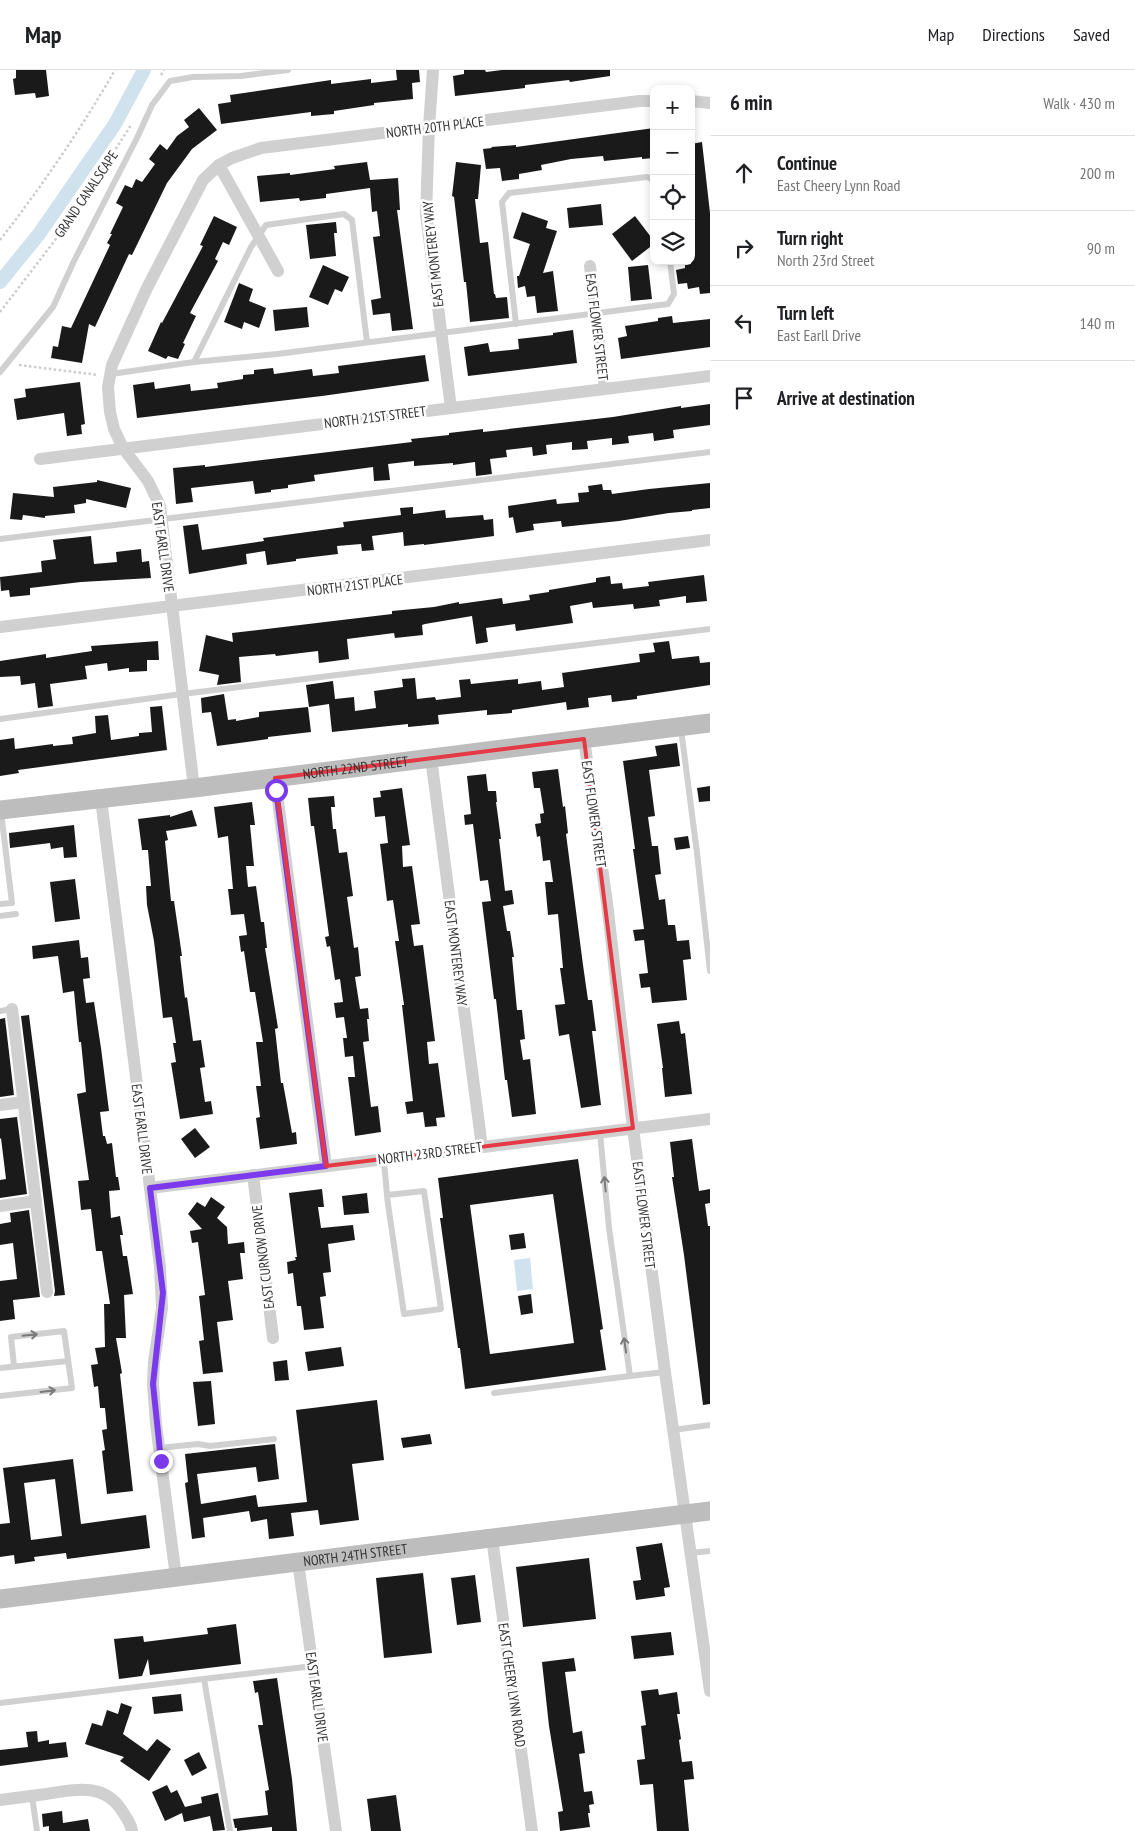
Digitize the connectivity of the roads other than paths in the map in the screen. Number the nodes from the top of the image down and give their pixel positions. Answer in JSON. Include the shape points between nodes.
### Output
{"nodes":[{"id":1,"x":288,"y":70,"type":"edge"},
{"id":2,"x":433,"y":70,"type":"edge"},
{"id":3,"x":650,"y":101,"type":"edge"},
{"id":4,"x":695,"y":101,"type":"edge"},
{"id":5,"x":710,"y":103,"type":"edge"},
{"id":6,"x":429,"y":128,"type":"junction"},
{"id":7,"x":219,"y":165,"type":"junction"},
{"id":8,"x":650,"y":178,"type":"edge"},
{"id":9,"x":258,"y":235,"type":"junction"},
{"id":10,"x":670,"y":265,"type":"edge"},
{"id":11,"x":590,"y":266,"type":"dead end"},
{"id":12,"x":278,"y":271,"type":"dead end"},
{"id":13,"x":596,"y":313,"type":"junction"},
{"id":14,"x":516,"y":324,"type":"junction"},
{"id":15,"x":442,"y":334,"type":"junction"},
{"id":16,"x":368,"y":342,"type":"junction"},
{"id":17,"x":194,"y":362,"type":"junction"},
{"id":18,"x":0,"y":372,"type":"edge"},
{"id":19,"x":103,"y":374,"type":"junction"},
{"id":20,"x":710,"y":376,"type":"edge"},
{"id":21,"x":605,"y":388,"type":"junction"},
{"id":22,"x":451,"y":408,"type":"junction"},
{"id":23,"x":123,"y":448,"type":"junction"},
{"id":24,"x":710,"y":452,"type":"edge"},
{"id":25,"x":40,"y":459,"type":"dead end"},
{"id":26,"x":162,"y":519,"type":"junction"},
{"id":27,"x":0,"y":539,"type":"edge"},
{"id":28,"x":710,"y":540,"type":"edge"},
{"id":29,"x":172,"y":607,"type":"junction"},
{"id":30,"x":0,"y":628,"type":"edge"},
{"id":31,"x":710,"y":630,"type":"edge"},
{"id":32,"x":183,"y":694,"type":"junction"},
{"id":33,"x":0,"y":719,"type":"edge"},
{"id":34,"x":710,"y":724,"type":"edge"},
{"id":35,"x":681,"y":727,"type":"junction"},
{"id":36,"x":584,"y":739,"type":"junction"},
{"id":37,"x":431,"y":758,"type":"junction"},
{"id":38,"x":275,"y":778,"type":"junction"},
{"id":39,"x":194,"y":788,"type":"junction"},
{"id":40,"x":101,"y":799,"type":"junction"},
{"id":41,"x":0,"y":810,"type":"edge"},
{"id":42,"x":0,"y":904,"type":"edge"},
{"id":43,"x":16,"y":914,"type":"dead end"},
{"id":44,"x":0,"y":916,"type":"edge"},
{"id":45,"x":710,"y":971,"type":"edge"},
{"id":46,"x":6,"y":1010,"type":"edge"},
{"id":47,"x":23,"y":1102,"type":"junction"},
{"id":48,"x":0,"y":1105,"type":"edge"},
{"id":49,"x":710,"y":1119,"type":"edge"},
{"id":50,"x":633,"y":1128,"type":"junction"},
{"id":51,"x":600,"y":1132,"type":"junction"},
{"id":52,"x":482,"y":1147,"type":"junction"},
{"id":53,"x":383,"y":1159,"type":"junction"},
{"id":54,"x":326,"y":1166,"type":"junction"},
{"id":55,"x":253,"y":1175,"type":"junction"},
{"id":56,"x":150,"y":1188,"type":"junction"},
{"id":57,"x":387,"y":1195,"type":"junction"},
{"id":58,"x":36,"y":1201,"type":"junction"},
{"id":59,"x":0,"y":1206,"type":"edge"},
{"id":60,"x":47,"y":1292,"type":"dead end"},
{"id":61,"x":273,"y":1338,"type":"dead end"},
{"id":62,"x":68,"y":1361,"type":"junction"},
{"id":63,"x":14,"y":1366,"type":"junction"},
{"id":64,"x":0,"y":1368,"type":"edge"},
{"id":65,"x":665,"y":1372,"type":"junction"},
{"id":66,"x":630,"y":1376,"type":"junction"},
{"id":67,"x":494,"y":1393,"type":"dead end"},
{"id":68,"x":0,"y":1396,"type":"edge"},
{"id":69,"x":710,"y":1425,"type":"edge"},
{"id":70,"x":673,"y":1430,"type":"junction"},
{"id":71,"x":274,"y":1439,"type":"dead end"},
{"id":72,"x":160,"y":1448,"type":"junction"},
{"id":73,"x":710,"y":1511,"type":"edge"},
{"id":74,"x":685,"y":1514,"type":"junction"},
{"id":75,"x":492,"y":1538,"type":"junction"},
{"id":76,"x":710,"y":1551,"type":"edge"},
{"id":77,"x":691,"y":1553,"type":"junction"},
{"id":78,"x":298,"y":1562,"type":"junction"},
{"id":79,"x":176,"y":1577,"type":"junction"},
{"id":80,"x":0,"y":1599,"type":"edge"},
{"id":81,"x":313,"y":1666,"type":"junction"},
{"id":82,"x":204,"y":1679,"type":"junction"},
{"id":83,"x":710,"y":1691,"type":"edge"},
{"id":84,"x":0,"y":1704,"type":"edge"},
{"id":85,"x":32,"y":1796,"type":"junction"},
{"id":86,"x":0,"y":1800,"type":"edge"},
{"id":87,"x":36,"y":1831,"type":"edge"},
{"id":88,"x":132,"y":1831,"type":"edge"},
{"id":89,"x":230,"y":1831,"type":"edge"},
{"id":90,"x":336,"y":1831,"type":"edge"},
{"id":91,"x":532,"y":1831,"type":"edge"}],
"edges":[{"from":1,"to":18,"type":"lane","via":[[170,81],[152,104],[53,308]]},
{"from":2,"to":6,"type":"street","name":"EAST MONTEREY WAY"},
{"from":3,"to":6,"type":"street","name":"NORTH 20TH PLACE"},
{"from":4,"to":5,"type":"street"},
{"from":6,"to":7,"type":"street","name":"NORTH 20TH PLACE","via":[[261,148]]},
{"from":6,"to":15,"type":"street","name":"EAST MONTEREY WAY","via":[[426,214]]},
{"from":7,"to":9,"type":"street"},
{"from":7,"to":19,"type":"street","name":"EAST EARLL DRIVE","via":[[203,180],[192,198],[112,365]]},
{"from":8,"to":14,"type":"lane","via":[[508,193],[502,202]]},
{"from":9,"to":12,"type":"street"},
{"from":9,"to":16,"type":"lane","via":[[266,224],[344,214],[352,220]]},
{"from":9,"to":17,"type":"lane"},
{"from":10,"to":13,"type":"lane","via":[[674,294],[668,304]]},
{"from":11,"to":13,"type":"street","name":"EAST FLOWER STREET"},
{"from":13,"to":14,"type":"lane"},
{"from":13,"to":21,"type":"street","name":"EAST FLOWER STREET"},
{"from":14,"to":15,"type":"lane"},
{"from":15,"to":16,"type":"lane"},
{"from":15,"to":22,"type":"street","name":"EAST MONTEREY WAY"},
{"from":16,"to":17,"type":"lane"},
{"from":17,"to":19,"type":"lane"},
{"from":19,"to":23,"type":"street","name":"EAST EARLL DRIVE","via":[[114,429]]},
{"from":20,"to":21,"type":"street","name":"NORTH 21ST STREET"},
{"from":21,"to":22,"type":"street","name":"NORTH 21ST STREET"},
{"from":22,"to":23,"type":"street","name":"NORTH 21ST STREET"},
{"from":23,"to":25,"type":"street","name":"NORTH 21ST STREET"},
{"from":23,"to":26,"type":"street","name":"EAST EARLL DRIVE","via":[[154,491]]},
{"from":24,"to":26,"type":"lane"},
{"from":26,"to":27,"type":"lane"},
{"from":26,"to":29,"type":"street","name":"EAST EARLL DRIVE"},
{"from":28,"to":29,"type":"street","name":"NORTH 21ST PLACE"},
{"from":29,"to":30,"type":"street","name":"NORTH 21ST PLACE"},
{"from":29,"to":32,"type":"street","name":"EAST EARLL DRIVE"},
{"from":31,"to":32,"type":"lane"},
{"from":32,"to":33,"type":"lane"},
{"from":32,"to":39,"type":"street","name":"EAST EARLL DRIVE"},
{"from":34,"to":35,"type":"street","name":"NORTH 22ND STREET"},
{"from":35,"to":36,"type":"street","name":"NORTH 22ND STREET"},
{"from":35,"to":45,"type":"lane"},
{"from":36,"to":37,"type":"street","name":"NORTH 22ND STREET"},
{"from":36,"to":50,"type":"street","name":"EAST FLOWER STREET"},
{"from":37,"to":38,"type":"street","name":"NORTH 22ND STREET"},
{"from":37,"to":52,"type":"street","name":"EAST MONTEREY WAY"},
{"from":38,"to":39,"type":"street","name":"NORTH 22ND STREET"},
{"from":38,"to":54,"type":"street"},
{"from":39,"to":40,"type":"street","name":"NORTH 22ND STREET"},
{"from":40,"to":41,"type":"street","name":"NORTH 22ND STREET"},
{"from":40,"to":56,"type":"street","name":"EAST EARLL DRIVE"},
{"from":41,"to":42,"type":"lane","via":[[12,903]]},
{"from":43,"to":44,"type":"lane"},
{"from":46,"to":47,"type":"street"},
{"from":47,"to":48,"type":"street"},
{"from":47,"to":58,"type":"street"},
{"from":49,"to":50,"type":"street","name":"NORTH 23RD STREET"},
{"from":50,"to":51,"type":"street","name":"NORTH 23RD STREET"},
{"from":50,"to":65,"type":"street","name":"EAST FLOWER STREET"},
{"from":51,"to":52,"type":"street","name":"NORTH 23RD STREET"},
{"from":66,"to":51,"type":"lane","one_way":true,"via":[[609,1228]]},
{"from":52,"to":53,"type":"street","name":"NORTH 23RD STREET"},
{"from":53,"to":54,"type":"street","name":"NORTH 23RD STREET"},
{"from":53,"to":57,"type":"lane"},
{"from":54,"to":55,"type":"street","name":"NORTH 23RD STREET"},
{"from":55,"to":56,"type":"street","name":"NORTH 23RD STREET"},
{"from":55,"to":61,"type":"street","name":"EAST CURNOW DRIVE"},
{"from":56,"to":72,"type":"street","name":"EAST EARLL DRIVE","via":[[163,1293],[153,1384]]},
{"from":57,"to":57,"type":"lane","via":[[404,1314],[441,1309],[424,1191]]},
{"from":58,"to":59,"type":"street"},
{"from":58,"to":60,"type":"street"},
{"from":62,"to":63,"type":"lane"},
{"from":63,"to":62,"type":"lane","one_way":true,"via":[[11,1337],[64,1331]]},
{"from":68,"to":62,"type":"lane","one_way":true,"via":[[72,1388]]},
{"from":63,"to":64,"type":"lane"},
{"from":65,"to":66,"type":"lane"},
{"from":65,"to":70,"type":"street","name":"EAST FLOWER STREET"},
{"from":66,"to":67,"type":"lane"},
{"from":69,"to":70,"type":"lane"},
{"from":70,"to":74,"type":"street","name":"EAST FLOWER STREET"},
{"from":71,"to":72,"type":"lane"},
{"from":72,"to":79,"type":"street","name":"EAST EARLL DRIVE"},
{"from":73,"to":74,"type":"street","name":"NORTH 24TH STREET"},
{"from":74,"to":75,"type":"street","name":"NORTH 24TH STREET"},
{"from":74,"to":77,"type":"street","name":"EAST FLOWER STREET"},
{"from":75,"to":78,"type":"street","name":"NORTH 24TH STREET"},
{"from":75,"to":91,"type":"street","name":"EAST CHEERY LYNN ROAD"},
{"from":76,"to":77,"type":"lane"},
{"from":77,"to":83,"type":"street","name":"EAST FLOWER STREET"},
{"from":78,"to":79,"type":"street","name":"NORTH 24TH STREET"},
{"from":78,"to":81,"type":"street","name":"EAST EARLL DRIVE"},
{"from":79,"to":80,"type":"street","name":"NORTH 24TH STREET"},
{"from":81,"to":82,"type":"lane"},
{"from":81,"to":90,"type":"street","name":"EAST EARLL DRIVE"},
{"from":82,"to":84,"type":"lane"},
{"from":82,"to":89,"type":"lane"},
{"from":85,"to":86,"type":"street"},
{"from":85,"to":87,"type":"lane"},
{"from":85,"to":88,"type":"street","via":[[81,1789],[95,1791],[119,1804]]}]}
